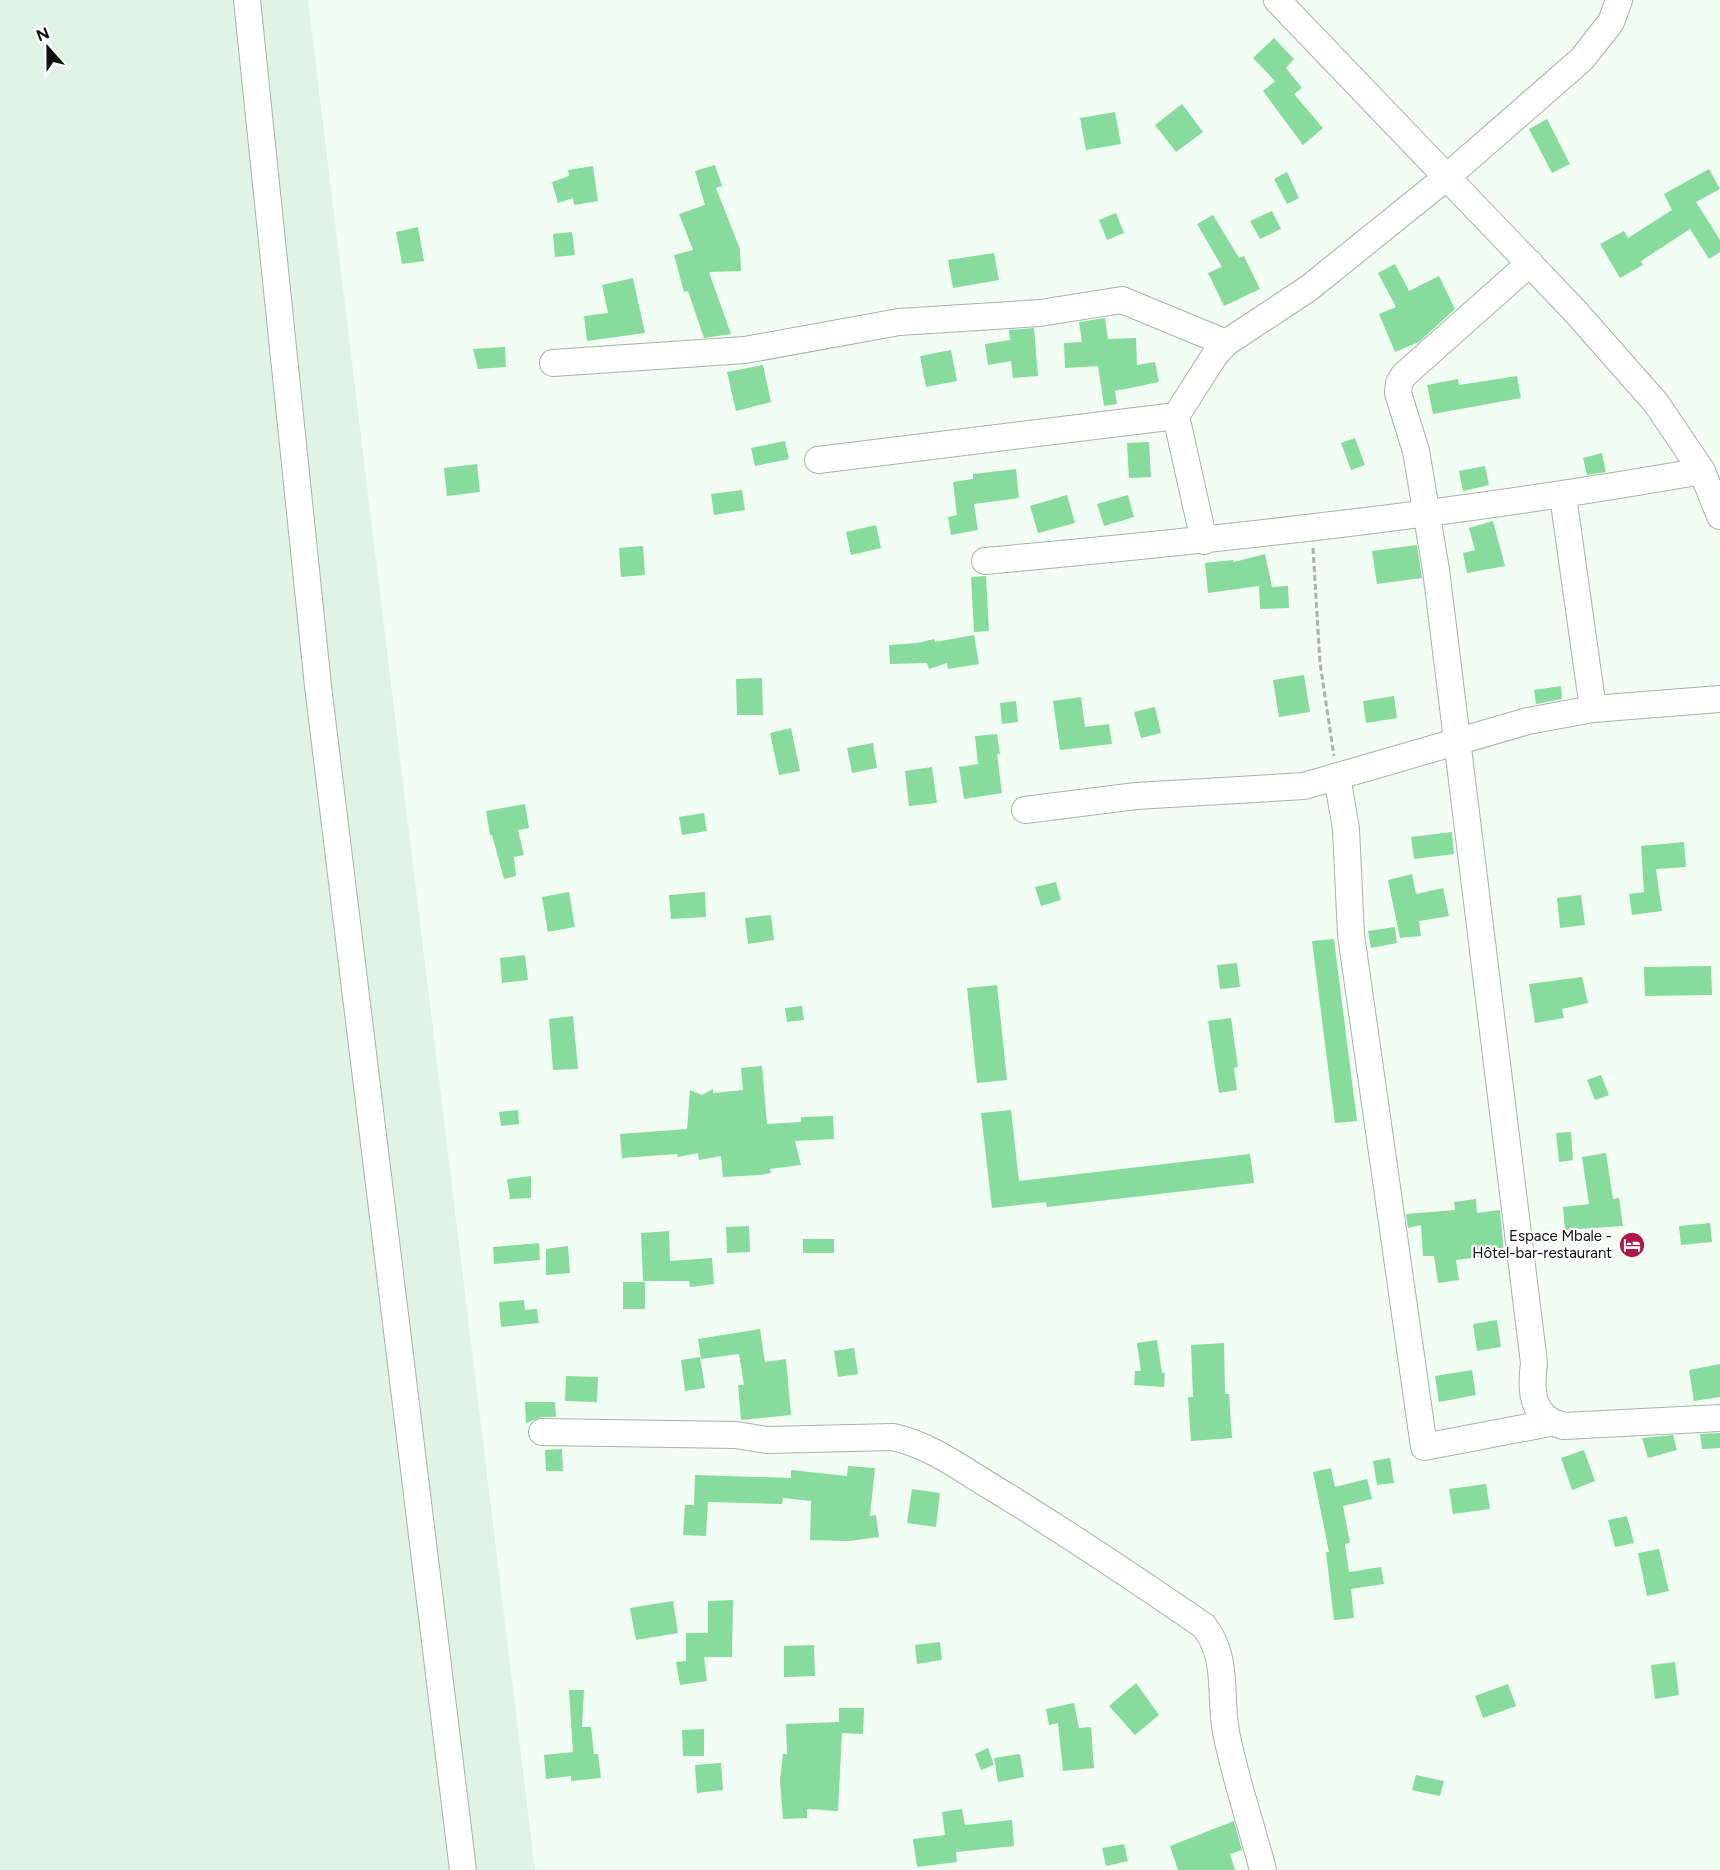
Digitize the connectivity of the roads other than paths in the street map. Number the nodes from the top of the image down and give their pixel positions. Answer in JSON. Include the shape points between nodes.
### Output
{"nodes":[{"id":1,"x":247,"y":0,"type":"edge"},
{"id":2,"x":1277,"y":0,"type":"edge"},
{"id":3,"x":1619,"y":0,"type":"edge"},
{"id":4,"x":1448,"y":176,"type":"junction"},
{"id":5,"x":1530,"y":263,"type":"junction"},
{"id":6,"x":1226,"y":343,"type":"junction"},
{"id":7,"x":554,"y":363,"type":"dead end"},
{"id":8,"x":1176,"y":416,"type":"junction"},
{"id":9,"x":818,"y":460,"type":"dead end"},
{"id":10,"x":1702,"y":471,"type":"junction"},
{"id":11,"x":1563,"y":496,"type":"junction"},
{"id":12,"x":1427,"y":512,"type":"junction"},
{"id":13,"x":1720,"y":516,"type":"edge"},
{"id":14,"x":1204,"y":541,"type":"junction"},
{"id":15,"x":985,"y":561,"type":"dead end"},
{"id":16,"x":1720,"y":699,"type":"edge"},
{"id":17,"x":1593,"y":709,"type":"junction"},
{"id":18,"x":1457,"y":740,"type":"junction"},
{"id":19,"x":1337,"y":776,"type":"junction"},
{"id":20,"x":1025,"y":810,"type":"dead end"},
{"id":21,"x":1720,"y":1418,"type":"edge"},
{"id":22,"x":1550,"y":1423,"type":"junction"},
{"id":23,"x":542,"y":1432,"type":"dead end"},
{"id":24,"x":463,"y":1870,"type":"edge"},
{"id":25,"x":1263,"y":1870,"type":"edge"}],
"edges":[{"from":1,"to":24,"type":"street","via":[[320,698]]},
{"from":2,"to":4,"type":"street"},
{"from":3,"to":4,"type":"street","via":[[1611,22],[1582,59]]},
{"from":4,"to":5,"type":"street"},
{"from":4,"to":6,"type":"street","via":[[1309,288]]},
{"from":5,"to":10,"type":"street","via":[[1656,404]]},
{"from":5,"to":12,"type":"street","via":[[1399,383],[1398,393],[1416,451]]},
{"from":6,"to":7,"type":"street","via":[[1122,300],[1047,312],[899,322],[745,350]]},
{"from":6,"to":8,"type":"street"},
{"from":8,"to":9,"type":"street"},
{"from":8,"to":14,"type":"street"},
{"from":10,"to":11,"type":"street"},
{"from":10,"to":13,"type":"street"},
{"from":11,"to":12,"type":"street"},
{"from":11,"to":17,"type":"street"},
{"from":12,"to":14,"type":"street"},
{"from":12,"to":18,"type":"street"},
{"from":14,"to":15,"type":"street"},
{"from":16,"to":17,"type":"street"},
{"from":17,"to":18,"type":"street"},
{"from":18,"to":19,"type":"street"},
{"from":18,"to":22,"type":"street","via":[[1534,1363],[1534,1396],[1539,1413]]},
{"from":19,"to":20,"type":"street","via":[[1304,786],[1136,796]]},
{"from":19,"to":22,"type":"street","via":[[1346,829],[1351,935],[1424,1447]]},
{"from":21,"to":22,"type":"street","via":[[1564,1426]]},
{"from":23,"to":25,"type":"street","via":[[736,1435],[767,1440],[893,1437],[929,1449],[1018,1503],[1204,1626],[1214,1638],[1220,1651],[1226,1731]]}]}
